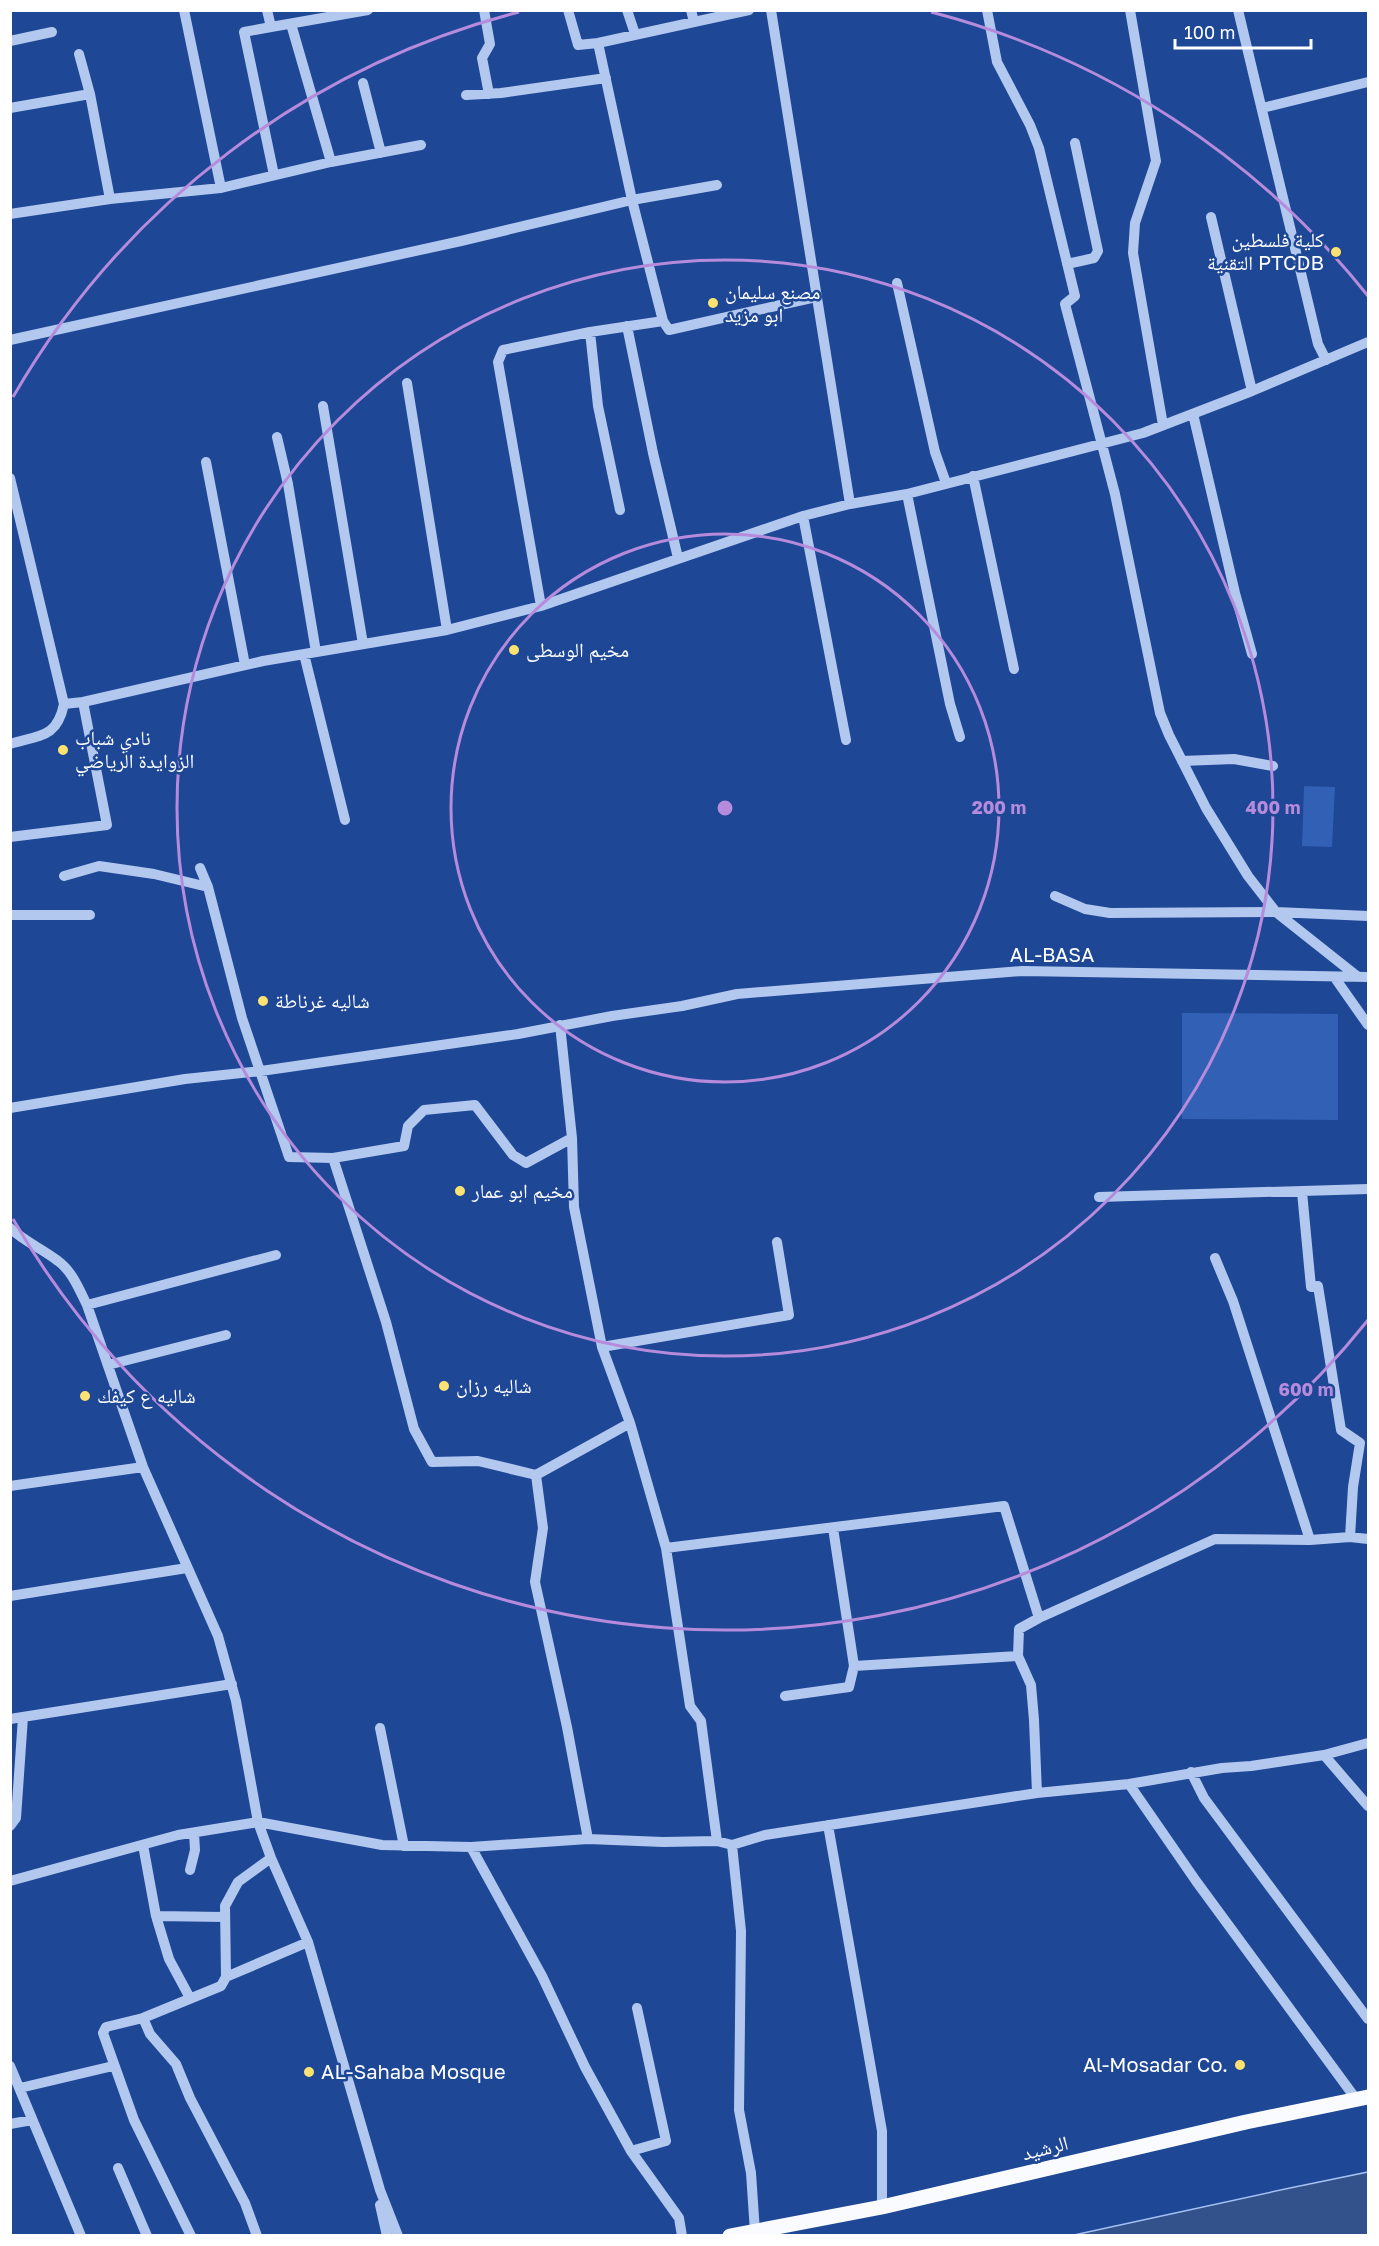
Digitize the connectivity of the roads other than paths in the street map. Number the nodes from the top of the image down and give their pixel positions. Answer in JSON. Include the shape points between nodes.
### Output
{"nodes":[{"id":1,"x":184,"y":10,"type":"edge"},
{"id":2,"x":267,"y":10,"type":"edge"},
{"id":3,"x":368,"y":10,"type":"edge"},
{"id":4,"x":484,"y":10,"type":"edge"},
{"id":5,"x":568,"y":10,"type":"edge"},
{"id":6,"x":627,"y":10,"type":"edge"},
{"id":7,"x":691,"y":10,"type":"edge"},
{"id":8,"x":749,"y":10,"type":"edge"},
{"id":9,"x":771,"y":10,"type":"edge"},
{"id":10,"x":987,"y":10,"type":"edge"},
{"id":11,"x":1130,"y":10,"type":"edge"},
{"id":12,"x":1238,"y":10,"type":"edge"},
{"id":13,"x":694,"y":22,"type":"junction"},
{"id":14,"x":291,"y":24,"type":"junction"},
{"id":15,"x":271,"y":27,"type":"junction"},
{"id":16,"x":52,"y":32,"type":"dead end"},
{"id":17,"x":634,"y":34,"type":"junction"},
{"id":18,"x":10,"y":41,"type":"edge"},
{"id":19,"x":598,"y":43,"type":"junction"},
{"id":20,"x":79,"y":54,"type":"dead end"},
{"id":21,"x":606,"y":78,"type":"junction"},
{"id":22,"x":1368,"y":82,"type":"edge"},
{"id":23,"x":363,"y":83,"type":"dead end"},
{"id":24,"x":90,"y":94,"type":"junction"},
{"id":25,"x":489,"y":94,"type":"junction"},
{"id":26,"x":466,"y":95,"type":"dead end"},
{"id":27,"x":10,"y":108,"type":"edge"},
{"id":28,"x":1262,"y":108,"type":"junction"},
{"id":29,"x":1075,"y":143,"type":"dead end"},
{"id":30,"x":421,"y":145,"type":"dead end"},
{"id":31,"x":381,"y":153,"type":"junction"},
{"id":32,"x":331,"y":162,"type":"junction"},
{"id":33,"x":274,"y":175,"type":"junction"},
{"id":34,"x":717,"y":185,"type":"dead end"},
{"id":35,"x":221,"y":188,"type":"junction"},
{"id":36,"x":110,"y":199,"type":"junction"},
{"id":37,"x":632,"y":200,"type":"junction"},
{"id":38,"x":10,"y":214,"type":"edge"},
{"id":39,"x":1211,"y":217,"type":"dead end"},
{"id":40,"x":1067,"y":264,"type":"junction"},
{"id":41,"x":897,"y":283,"type":"dead end"},
{"id":42,"x":816,"y":297,"type":"junction"},
{"id":43,"x":663,"y":321,"type":"junction"},
{"id":44,"x":627,"y":326,"type":"junction"},
{"id":45,"x":590,"y":332,"type":"junction"},
{"id":46,"x":10,"y":340,"type":"edge"},
{"id":47,"x":1368,"y":342,"type":"edge"},
{"id":48,"x":1326,"y":360,"type":"junction"},
{"id":49,"x":407,"y":383,"type":"dead end"},
{"id":50,"x":1252,"y":391,"type":"junction"},
{"id":51,"x":323,"y":406,"type":"dead end"},
{"id":52,"x":1193,"y":414,"type":"junction"},
{"id":53,"x":1163,"y":425,"type":"junction"},
{"id":54,"x":277,"y":437,"type":"dead end"},
{"id":55,"x":1100,"y":444,"type":"junction"},
{"id":56,"x":206,"y":462,"type":"dead end"},
{"id":57,"x":973,"y":476,"type":"junction"},
{"id":58,"x":10,"y":478,"type":"edge"},
{"id":59,"x":946,"y":483,"type":"junction"},
{"id":60,"x":907,"y":494,"type":"junction"},
{"id":61,"x":850,"y":504,"type":"junction"},
{"id":62,"x":620,"y":510,"type":"dead end"},
{"id":63,"x":803,"y":516,"type":"junction"},
{"id":64,"x":678,"y":558,"type":"junction"},
{"id":65,"x":541,"y":606,"type":"junction"},
{"id":66,"x":447,"y":630,"type":"junction"},
{"id":67,"x":363,"y":644,"type":"junction"},
{"id":68,"x":316,"y":652,"type":"junction"},
{"id":69,"x":304,"y":654,"type":"junction"},
{"id":70,"x":1252,"y":654,"type":"dead end"},
{"id":71,"x":245,"y":665,"type":"junction"},
{"id":72,"x":1014,"y":669,"type":"dead end"},
{"id":73,"x":83,"y":702,"type":"junction"},
{"id":74,"x":64,"y":704,"type":"junction"},
{"id":75,"x":960,"y":737,"type":"dead end"},
{"id":76,"x":846,"y":740,"type":"dead end"},
{"id":77,"x":10,"y":744,"type":"edge"},
{"id":78,"x":1182,"y":761,"type":"junction"},
{"id":79,"x":1273,"y":766,"type":"dead end"},
{"id":80,"x":345,"y":820,"type":"dead end"},
{"id":81,"x":10,"y":837,"type":"edge"},
{"id":82,"x":200,"y":868,"type":"dead end"},
{"id":83,"x":64,"y":876,"type":"dead end"},
{"id":84,"x":208,"y":887,"type":"junction"},
{"id":85,"x":1055,"y":896,"type":"dead end"},
{"id":86,"x":1276,"y":912,"type":"junction"},
{"id":87,"x":10,"y":915,"type":"edge"},
{"id":88,"x":90,"y":915,"type":"dead end"},
{"id":89,"x":1368,"y":916,"type":"edge"},
{"id":90,"x":1363,"y":977,"type":"edge"},
{"id":91,"x":1335,"y":978,"type":"junction"},
{"id":92,"x":560,"y":1025,"type":"junction"},
{"id":93,"x":1368,"y":1025,"type":"edge"},
{"id":94,"x":261,"y":1071,"type":"junction"},
{"id":95,"x":10,"y":1108,"type":"edge"},
{"id":96,"x":572,"y":1138,"type":"junction"},
{"id":97,"x":333,"y":1158,"type":"junction"},
{"id":98,"x":1368,"y":1189,"type":"edge"},
{"id":99,"x":1302,"y":1192,"type":"junction"},
{"id":100,"x":1099,"y":1197,"type":"dead end"},
{"id":101,"x":10,"y":1228,"type":"edge"},
{"id":102,"x":777,"y":1242,"type":"dead end"},
{"id":103,"x":276,"y":1255,"type":"dead end"},
{"id":104,"x":1215,"y":1258,"type":"dead end"},
{"id":105,"x":87,"y":1305,"type":"junction"},
{"id":106,"x":226,"y":1335,"type":"dead end"},
{"id":107,"x":602,"y":1347,"type":"junction"},
{"id":108,"x":108,"y":1365,"type":"junction"},
{"id":109,"x":630,"y":1423,"type":"junction"},
{"id":110,"x":143,"y":1467,"type":"junction"},
{"id":111,"x":536,"y":1475,"type":"junction"},
{"id":112,"x":10,"y":1485,"type":"edge"},
{"id":113,"x":833,"y":1528,"type":"junction"},
{"id":114,"x":1350,"y":1537,"type":"junction"},
{"id":115,"x":1368,"y":1539,"type":"edge"},
{"id":116,"x":1310,"y":1540,"type":"junction"},
{"id":117,"x":666,"y":1548,"type":"junction"},
{"id":118,"x":187,"y":1568,"type":"junction"},
{"id":119,"x":10,"y":1596,"type":"edge"},
{"id":120,"x":1039,"y":1618,"type":"junction"},
{"id":121,"x":1018,"y":1656,"type":"junction"},
{"id":122,"x":854,"y":1666,"type":"junction"},
{"id":123,"x":232,"y":1684,"type":"junction"},
{"id":124,"x":784,"y":1696,"type":"dead end"},
{"id":125,"x":23,"y":1717,"type":"junction"},
{"id":126,"x":10,"y":1719,"type":"edge"},
{"id":127,"x":380,"y":1728,"type":"dead end"},
{"id":128,"x":1368,"y":1743,"type":"edge"},
{"id":129,"x":1324,"y":1755,"type":"junction"},
{"id":130,"x":1191,"y":1773,"type":"junction"},
{"id":131,"x":1129,"y":1784,"type":"junction"},
{"id":132,"x":1037,"y":1793,"type":"junction"},
{"id":133,"x":1368,"y":1806,"type":"edge"},
{"id":134,"x":258,"y":1822,"type":"junction"},
{"id":135,"x":828,"y":1825,"type":"junction"},
{"id":136,"x":10,"y":1826,"type":"edge"},
{"id":137,"x":195,"y":1833,"type":"junction"},
{"id":138,"x":588,"y":1839,"type":"junction"},
{"id":139,"x":717,"y":1840,"type":"junction"},
{"id":140,"x":143,"y":1845,"type":"junction"},
{"id":141,"x":732,"y":1845,"type":"junction"},
{"id":142,"x":404,"y":1846,"type":"junction"},
{"id":143,"x":471,"y":1847,"type":"junction"},
{"id":144,"x":272,"y":1858,"type":"junction"},
{"id":145,"x":190,"y":1870,"type":"dead end"},
{"id":146,"x":10,"y":1881,"type":"edge"},
{"id":147,"x":156,"y":1916,"type":"junction"},
{"id":148,"x":224,"y":1917,"type":"junction"},
{"id":149,"x":308,"y":1942,"type":"junction"},
{"id":150,"x":226,"y":1977,"type":"junction"},
{"id":151,"x":190,"y":1998,"type":"junction"},
{"id":152,"x":637,"y":2008,"type":"dead end"},
{"id":153,"x":143,"y":2018,"type":"junction"},
{"id":154,"x":1368,"y":2019,"type":"edge"},
{"id":155,"x":10,"y":2066,"type":"edge"},
{"id":156,"x":113,"y":2066,"type":"junction"},
{"id":157,"x":20,"y":2088,"type":"junction"},
{"id":158,"x":1362,"y":2098,"type":"edge"},
{"id":159,"x":32,"y":2120,"type":"junction"},
{"id":160,"x":10,"y":2124,"type":"edge"},
{"id":161,"x":631,"y":2151,"type":"junction"},
{"id":162,"x":118,"y":2168,"type":"dead end"},
{"id":163,"x":882,"y":2207,"type":"junction"},
{"id":164,"x":755,"y":2232,"type":"junction"},
{"id":165,"x":392,"y":2234,"type":"edge"},
{"id":166,"x":81,"y":2235,"type":"edge"},
{"id":167,"x":147,"y":2235,"type":"edge"},
{"id":168,"x":191,"y":2235,"type":"edge"},
{"id":169,"x":257,"y":2235,"type":"edge"},
{"id":170,"x":682,"y":2235,"type":"edge"},
{"id":171,"x":730,"y":2235,"type":"edge"}],
"edges":[{"from":1,"to":35,"type":"street"},
{"from":2,"to":15,"type":"street"},
{"from":3,"to":14,"type":"street"},
{"from":4,"to":25,"type":"street","via":[[490,45],[482,58]]},
{"from":5,"to":19,"type":"street","via":[[578,45]]},
{"from":6,"to":17,"type":"street"},
{"from":7,"to":13,"type":"street"},
{"from":8,"to":13,"type":"street"},
{"from":9,"to":42,"type":"street"},
{"from":10,"to":40,"type":"street","via":[[997,62],[1039,147]]},
{"from":11,"to":53,"type":"street","via":[[1156,161],[1135,223],[1133,253]]},
{"from":12,"to":28,"type":"street"},
{"from":13,"to":17,"type":"street"},
{"from":14,"to":15,"type":"street"},
{"from":14,"to":32,"type":"street"},
{"from":15,"to":33,"type":"street","via":[[244,32]]},
{"from":16,"to":18,"type":"street"},
{"from":17,"to":19,"type":"street"},
{"from":19,"to":21,"type":"street"},
{"from":20,"to":24,"type":"street"},
{"from":21,"to":25,"type":"street"},
{"from":21,"to":37,"type":"street"},
{"from":22,"to":28,"type":"street"},
{"from":23,"to":31,"type":"street"},
{"from":24,"to":27,"type":"street"},
{"from":24,"to":36,"type":"street"},
{"from":25,"to":26,"type":"street"},
{"from":28,"to":48,"type":"street","via":[[1318,344]]},
{"from":29,"to":40,"type":"street","via":[[1098,251],[1094,258]]},
{"from":30,"to":31,"type":"street"},
{"from":31,"to":32,"type":"street"},
{"from":32,"to":33,"type":"street"},
{"from":33,"to":35,"type":"street"},
{"from":34,"to":37,"type":"street"},
{"from":35,"to":36,"type":"street"},
{"from":36,"to":38,"type":"street"},
{"from":37,"to":43,"type":"street"},
{"from":37,"to":46,"type":"street"},
{"from":39,"to":50,"type":"street"},
{"from":40,"to":55,"type":"street","via":[[1075,296],[1065,304]]},
{"from":41,"to":59,"type":"street","via":[[934,452]]},
{"from":42,"to":43,"type":"street","via":[[669,330]]},
{"from":42,"to":61,"type":"street"},
{"from":43,"to":44,"type":"street"},
{"from":44,"to":45,"type":"street"},
{"from":44,"to":64,"type":"street"},
{"from":45,"to":62,"type":"street","via":[[598,406]]},
{"from":45,"to":65,"type":"street","via":[[503,350],[498,362]]},
{"from":47,"to":48,"type":"street"},
{"from":48,"to":50,"type":"street"},
{"from":49,"to":66,"type":"street"},
{"from":50,"to":52,"type":"street"},
{"from":51,"to":67,"type":"street"},
{"from":52,"to":53,"type":"street"},
{"from":52,"to":70,"type":"street"},
{"from":53,"to":55,"type":"street"},
{"from":54,"to":68,"type":"street"},
{"from":55,"to":57,"type":"street"},
{"from":55,"to":78,"type":"street","via":[[1160,713]]},
{"from":56,"to":71,"type":"street"},
{"from":57,"to":59,"type":"street"},
{"from":57,"to":72,"type":"street"},
{"from":58,"to":74,"type":"street"},
{"from":59,"to":60,"type":"street"},
{"from":60,"to":61,"type":"street"},
{"from":60,"to":75,"type":"street"},
{"from":61,"to":63,"type":"street"},
{"from":63,"to":64,"type":"street"},
{"from":63,"to":76,"type":"street"},
{"from":64,"to":65,"type":"street"},
{"from":65,"to":66,"type":"street"},
{"from":66,"to":67,"type":"street"},
{"from":67,"to":68,"type":"street"},
{"from":68,"to":69,"type":"street"},
{"from":69,"to":71,"type":"street"},
{"from":69,"to":80,"type":"street"},
{"from":71,"to":73,"type":"street"},
{"from":73,"to":74,"type":"street"},
{"from":73,"to":81,"type":"street","via":[[106,825]]},
{"from":74,"to":77,"type":"street","via":[[56,728]]},
{"from":78,"to":79,"type":"street","via":[[1234,759]]},
{"from":78,"to":86,"type":"street","via":[[1243,868]]},
{"from":82,"to":84,"type":"street"},
{"from":83,"to":84,"type":"street","via":[[99,866]]},
{"from":84,"to":94,"type":"street","via":[[242,1018]]},
{"from":85,"to":86,"type":"street","via":[[1085,909],[1110,913]]},
{"from":86,"to":89,"type":"street"},
{"from":86,"to":90,"type":"street"},
{"from":87,"to":88,"type":"street"},
{"from":90,"to":91,"type":"street","name":"AL-BASA"},
{"from":91,"to":92,"type":"street","name":"AL-BASA","via":[[1022,971],[736,994]]},
{"from":91,"to":93,"type":"street"},
{"from":92,"to":94,"type":"street","name":"AL-BASA","via":[[518,1035]]},
{"from":92,"to":96,"type":"street"},
{"from":94,"to":95,"type":"street","name":"AL-BASA","via":[[185,1079]]},
{"from":94,"to":97,"type":"street","via":[[289,1157]]},
{"from":96,"to":97,"type":"street","via":[[526,1163],[513,1155],[475,1105],[424,1110],[408,1126],[404,1146]]},
{"from":96,"to":107,"type":"street","via":[[574,1207]]},
{"from":97,"to":111,"type":"street","via":[[386,1322],[414,1429],[432,1462],[478,1461]]},
{"from":98,"to":99,"type":"street"},
{"from":99,"to":100,"type":"street"},
{"from":99,"to":114,"type":"street","via":[[1311,1287],[1318,1286],[1341,1430],[1360,1443]]},
{"from":101,"to":105,"type":"street","via":[[60,1262],[75,1280]]},
{"from":102,"to":107,"type":"street","via":[[789,1315]]},
{"from":103,"to":105,"type":"street"},
{"from":104,"to":116,"type":"street","via":[[1233,1301]]},
{"from":105,"to":108,"type":"street"},
{"from":106,"to":108,"type":"street"},
{"from":107,"to":109,"type":"street"},
{"from":108,"to":110,"type":"street"},
{"from":109,"to":111,"type":"street"},
{"from":109,"to":117,"type":"street"},
{"from":110,"to":112,"type":"street"},
{"from":110,"to":118,"type":"street"},
{"from":111,"to":138,"type":"street","via":[[543,1528],[535,1582]]},
{"from":113,"to":117,"type":"street"},
{"from":113,"to":120,"type":"street","via":[[1004,1506]]},
{"from":113,"to":122,"type":"street"},
{"from":114,"to":115,"type":"street"},
{"from":114,"to":116,"type":"street"},
{"from":116,"to":120,"type":"street","via":[[1215,1539]]},
{"from":117,"to":139,"type":"street","via":[[690,1706],[701,1721]]},
{"from":118,"to":119,"type":"street"},
{"from":118,"to":123,"type":"street","via":[[218,1636]]},
{"from":120,"to":121,"type":"street","via":[[1019,1629]]},
{"from":121,"to":122,"type":"street"},
{"from":121,"to":132,"type":"street","via":[[1031,1685]]},
{"from":122,"to":124,"type":"street","via":[[849,1687]]},
{"from":123,"to":125,"type":"street"},
{"from":123,"to":134,"type":"street"},
{"from":125,"to":126,"type":"street"},
{"from":125,"to":136,"type":"street","via":[[16,1818]]},
{"from":127,"to":142,"type":"street"},
{"from":128,"to":129,"type":"street"},
{"from":129,"to":130,"type":"street"},
{"from":129,"to":133,"type":"street"},
{"from":130,"to":131,"type":"street"},
{"from":130,"to":154,"type":"street","via":[[1204,1798]]},
{"from":131,"to":132,"type":"street"},
{"from":131,"to":158,"type":"street","via":[[1196,1881]]},
{"from":132,"to":135,"type":"street"},
{"from":134,"to":137,"type":"street"},
{"from":134,"to":142,"type":"street"},
{"from":134,"to":144,"type":"street"},
{"from":135,"to":141,"type":"street","via":[[765,1835]]},
{"from":135,"to":163,"type":"street","via":[[882,2131]]},
{"from":137,"to":140,"type":"street"},
{"from":137,"to":145,"type":"street"},
{"from":138,"to":139,"type":"street"},
{"from":138,"to":143,"type":"street"},
{"from":139,"to":141,"type":"street"},
{"from":140,"to":146,"type":"street"},
{"from":140,"to":147,"type":"street"},
{"from":141,"to":164,"type":"street","via":[[741,1931],[739,2110],[751,2173]]},
{"from":142,"to":143,"type":"street"},
{"from":143,"to":161,"type":"street"},
{"from":144,"to":148,"type":"street","via":[[238,1882],[225,1906]]},
{"from":144,"to":149,"type":"street"},
{"from":147,"to":148,"type":"street"},
{"from":147,"to":151,"type":"street","via":[[169,1959]]},
{"from":148,"to":150,"type":"street"},
{"from":149,"to":150,"type":"street"},
{"from":149,"to":165,"type":"street"},
{"from":150,"to":151,"type":"street","via":[[221,1986]]},
{"from":151,"to":153,"type":"street"},
{"from":152,"to":161,"type":"street","via":[[666,2141]]},
{"from":153,"to":156,"type":"street","via":[[106,2027],[103,2033]]},
{"from":153,"to":169,"type":"street","via":[[150,2034],[176,2064]]},
{"from":155,"to":157,"type":"street"},
{"from":156,"to":157,"type":"street"},
{"from":156,"to":168,"type":"street","via":[[134,2120]]},
{"from":157,"to":159,"type":"street"},
{"from":158,"to":163,"type":"main road","name":"الرشيد"},
{"from":159,"to":160,"type":"street"},
{"from":159,"to":166,"type":"street"},
{"from":161,"to":170,"type":"street","via":[[679,2218]]},
{"from":162,"to":167,"type":"street"},
{"from":163,"to":164,"type":"main road","name":"الرشيد"},
{"from":164,"to":171,"type":"main road","name":"الرشيد"}]}
